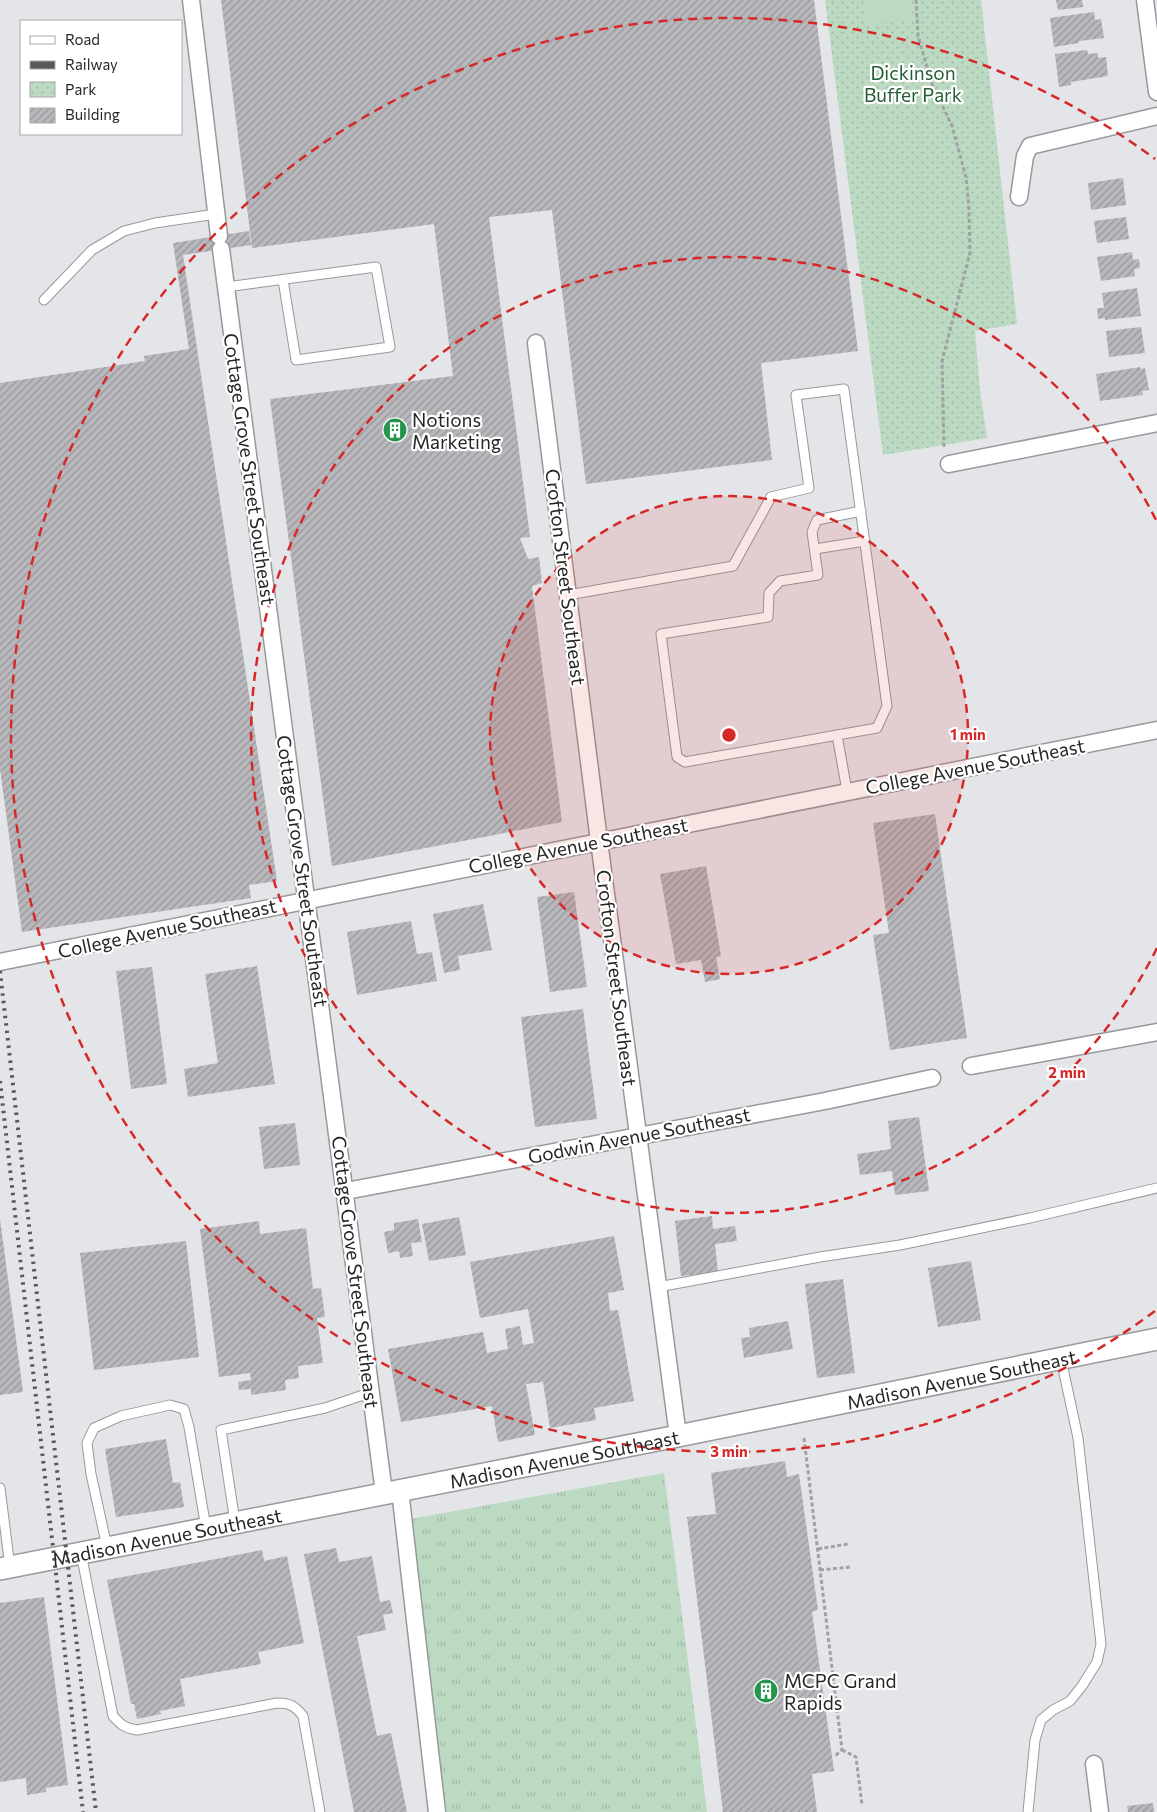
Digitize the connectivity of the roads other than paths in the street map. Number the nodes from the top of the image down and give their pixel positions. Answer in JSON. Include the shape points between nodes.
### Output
{"nodes":[{"id":1,"x":191,"y":0,"type":"edge"},
{"id":2,"x":1145,"y":0,"type":"edge"},
{"id":3,"x":1157,"y":92,"type":"edge"},
{"id":4,"x":1157,"y":116,"type":"edge"},
{"id":5,"x":1019,"y":197,"type":"dead end"},
{"id":6,"x":216,"y":214,"type":"junction"},
{"id":7,"x":283,"y":280,"type":"junction"},
{"id":8,"x":226,"y":288,"type":"junction"},
{"id":9,"x":44,"y":300,"type":"dead end"},
{"id":10,"x":536,"y":343,"type":"dead end"},
{"id":11,"x":1157,"y":423,"type":"edge"},
{"id":12,"x":949,"y":464,"type":"road end"},
{"id":13,"x":861,"y":511,"type":"junction"},
{"id":14,"x":865,"y":541,"type":"junction"},
{"id":15,"x":815,"y":549,"type":"junction"},
{"id":16,"x":568,"y":595,"type":"junction"},
{"id":17,"x":1157,"y":730,"type":"edge"},
{"id":18,"x":837,"y":735,"type":"junction"},
{"id":19,"x":847,"y":791,"type":"junction"},
{"id":20,"x":599,"y":841,"type":"junction"},
{"id":21,"x":307,"y":899,"type":"junction"},
{"id":22,"x":0,"y":962,"type":"edge"},
{"id":23,"x":1157,"y":1032,"type":"edge"},
{"id":24,"x":971,"y":1066,"type":"dead end"},
{"id":25,"x":932,"y":1078,"type":"dead end"},
{"id":26,"x":638,"y":1135,"type":"junction"},
{"id":27,"x":1157,"y":1188,"type":"edge"},
{"id":28,"x":346,"y":1191,"type":"junction"},
{"id":29,"x":658,"y":1287,"type":"junction"},
{"id":30,"x":1157,"y":1339,"type":"edge"},
{"id":31,"x":1061,"y":1358,"type":"junction"},
{"id":32,"x":372,"y":1392,"type":"junction"},
{"id":33,"x":678,"y":1436,"type":"junction"},
{"id":34,"x":0,"y":1488,"type":"edge"},
{"id":35,"x":392,"y":1492,"type":"junction"},
{"id":36,"x":235,"y":1523,"type":"junction"},
{"id":37,"x":206,"y":1528,"type":"junction"},
{"id":38,"x":107,"y":1548,"type":"junction"},
{"id":39,"x":81,"y":1553,"type":"junction"},
{"id":40,"x":5,"y":1568,"type":"edge"},
{"id":41,"x":1094,"y":1764,"type":"dead end"},
{"id":42,"x":320,"y":1812,"type":"edge"},
{"id":43,"x":437,"y":1812,"type":"edge"},
{"id":44,"x":1028,"y":1812,"type":"edge"},
{"id":45,"x":1100,"y":1812,"type":"edge"}],
"edges":[{"from":1,"to":6,"type":"street","name":"Cottage Grove Street Southeast"},
{"from":2,"to":3,"type":"street"},
{"from":4,"to":5,"type":"street","via":[[1030,146],[1025,156]]},
{"from":6,"to":8,"type":"street","name":"Cottage Grove Street Southeast"},
{"from":6,"to":9,"type":"lane","via":[[155,222],[124,232],[92,250]]},
{"from":7,"to":7,"type":"lane","via":[[376,267],[390,347],[296,360]]},
{"from":7,"to":8,"type":"lane"},
{"from":8,"to":21,"type":"street","name":"Cottage Grove Street Southeast"},
{"from":10,"to":16,"type":"street","name":"Crofton Street Southeast"},
{"from":11,"to":12,"type":"street"},
{"from":13,"to":14,"type":"lane"},
{"from":13,"to":15,"type":"lane","via":[[817,520],[812,532]]},
{"from":13,"to":16,"type":"lane","via":[[844,388],[796,395],[809,488],[771,497],[734,566]]},
{"from":14,"to":15,"type":"lane"},
{"from":14,"to":18,"type":"lane","via":[[887,706],[877,728]]},
{"from":15,"to":18,"type":"lane","via":[[818,575],[780,581],[769,593],[768,616],[661,634],[677,757],[685,762]]},
{"from":16,"to":20,"type":"street","name":"Crofton Street Southeast"},
{"from":17,"to":19,"type":"street","name":"College Avenue Southeast"},
{"from":18,"to":19,"type":"lane"},
{"from":19,"to":20,"type":"street","name":"College Avenue Southeast"},
{"from":20,"to":21,"type":"street","name":"College Avenue Southeast"},
{"from":20,"to":26,"type":"street","name":"Crofton Street Southeast"},
{"from":21,"to":22,"type":"street","name":"College Avenue Southeast"},
{"from":21,"to":28,"type":"street","name":"Cottage Grove Street Southeast"},
{"from":23,"to":24,"type":"street"},
{"from":25,"to":26,"type":"street","name":"Godwin Avenue Southeast"},
{"from":26,"to":28,"type":"street","name":"Godwin Avenue Southeast"},
{"from":26,"to":29,"type":"street","name":"Crofton Street Southeast"},
{"from":27,"to":29,"type":"lane","via":[[900,1245]]},
{"from":28,"to":32,"type":"street","name":"Cottage Grove Street Southeast"},
{"from":29,"to":33,"type":"street","name":"Crofton Street Southeast"},
{"from":30,"to":31,"type":"street","name":"Madison Avenue Southeast"},
{"from":31,"to":33,"type":"street","name":"Madison Avenue Southeast"},
{"from":31,"to":44,"type":"lane","via":[[1078,1438],[1101,1644],[1097,1662],[1082,1686],[1070,1701],[1042,1720],[1035,1740]]},
{"from":32,"to":35,"type":"street","name":"Cottage Grove Street Southeast"},
{"from":32,"to":36,"type":"lane","via":[[325,1408],[221,1430]]},
{"from":33,"to":35,"type":"street","name":"Madison Avenue Southeast"},
{"from":34,"to":40,"type":"lane"},
{"from":35,"to":36,"type":"street","name":"Madison Avenue Southeast"},
{"from":35,"to":43,"type":"street","name":"Cottage Grove Street Southeast"},
{"from":36,"to":37,"type":"street","name":"Madison Avenue Southeast"},
{"from":37,"to":38,"type":"street","name":"Madison Avenue Southeast"},
{"from":37,"to":38,"type":"lane","via":[[184,1409],[170,1405],[121,1416],[94,1428],[87,1443]]},
{"from":38,"to":39,"type":"street","name":"Madison Avenue Southeast"},
{"from":39,"to":40,"type":"street","name":"Madison Avenue Southeast"},
{"from":39,"to":42,"type":"lane","via":[[113,1716],[121,1725],[137,1730],[277,1702],[296,1706],[302,1716]]},
{"from":41,"to":45,"type":"street"}]}
